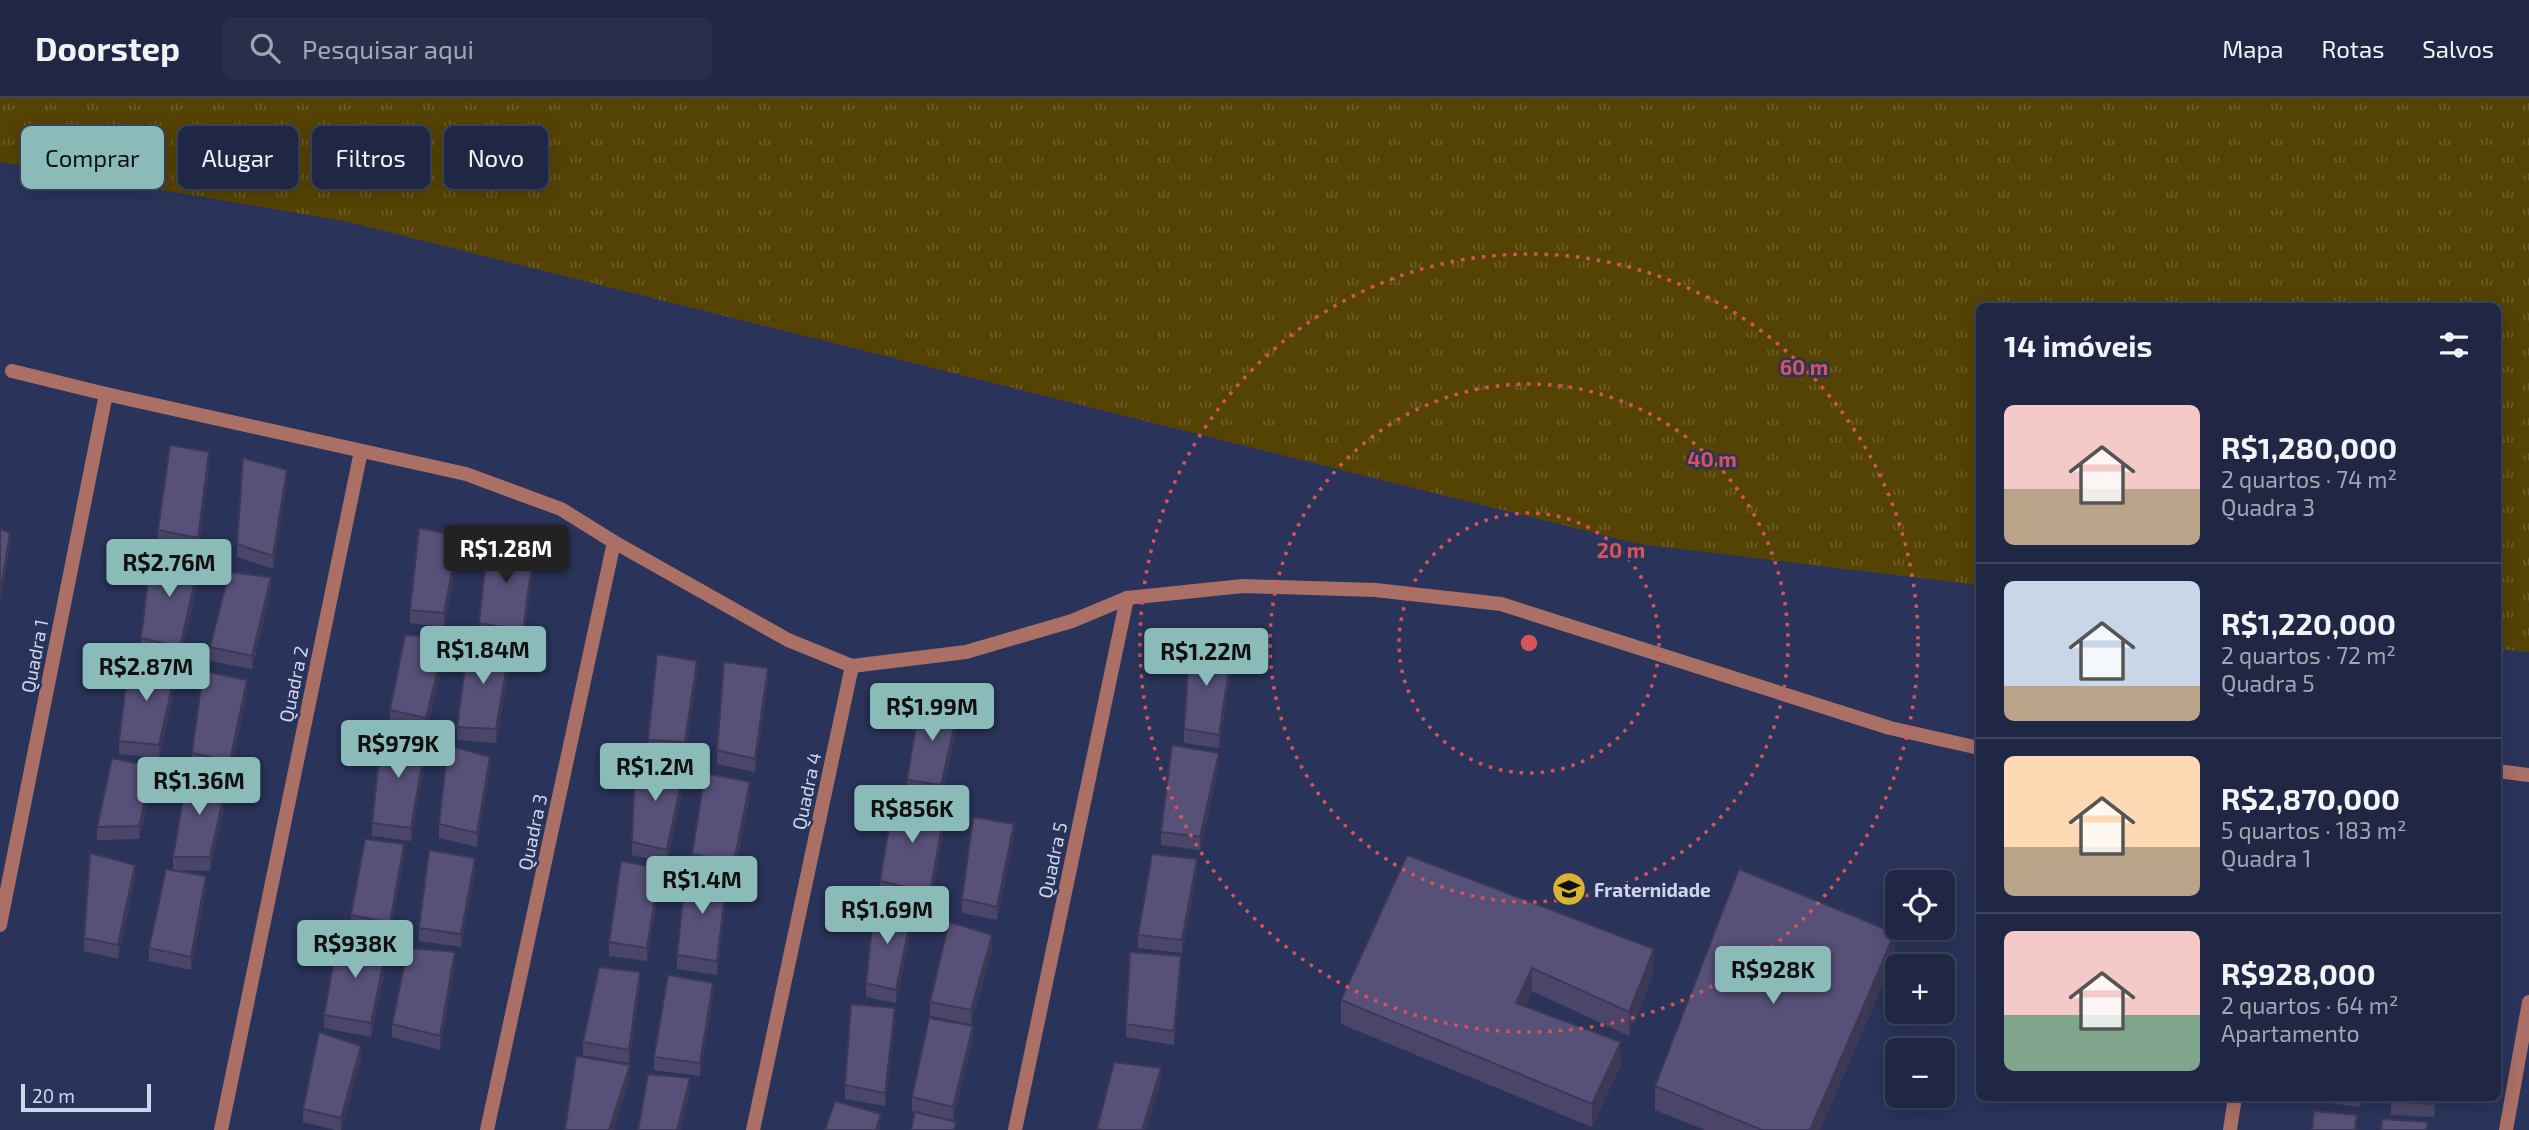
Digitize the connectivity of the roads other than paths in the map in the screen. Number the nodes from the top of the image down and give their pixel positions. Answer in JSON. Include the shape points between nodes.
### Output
{"nodes":[{"id":1,"x":12,"y":371,"type":"dead end"},
{"id":2,"x":106,"y":394,"type":"junction"},
{"id":3,"x":360,"y":451,"type":"junction"},
{"id":4,"x":614,"y":542,"type":"junction"},
{"id":5,"x":1127,"y":598,"type":"junction"},
{"id":6,"x":852,"y":666,"type":"junction"},
{"id":7,"x":1976,"y":747,"type":"edge"},
{"id":8,"x":2501,"y":772,"type":"edge"},
{"id":9,"x":2529,"y":775,"type":"edge"},
{"id":10,"x":0,"y":925,"type":"edge"},
{"id":11,"x":2529,"y":1002,"type":"edge"},
{"id":12,"x":2234,"y":1101,"type":"edge"},
{"id":13,"x":222,"y":1130,"type":"edge"},
{"id":14,"x":487,"y":1130,"type":"edge"},
{"id":15,"x":753,"y":1130,"type":"edge"},
{"id":16,"x":1015,"y":1130,"type":"edge"},
{"id":17,"x":2230,"y":1130,"type":"edge"},
{"id":18,"x":2506,"y":1130,"type":"edge"}],
"edges":[{"from":1,"to":2,"type":"street"},
{"from":2,"to":3,"type":"street"},
{"from":2,"to":10,"type":"street","name":"Quadra 1"},
{"from":3,"to":4,"type":"street","via":[[467,474],[561,509]]},
{"from":3,"to":13,"type":"street","name":"Quadra 2"},
{"from":4,"to":6,"type":"street","via":[[788,640]]},
{"from":4,"to":14,"type":"street","name":"Quadra 3"},
{"from":5,"to":6,"type":"street","via":[[1072,621],[966,652]]},
{"from":5,"to":7,"type":"street","via":[[1243,586],[1375,590],[1501,604],[1890,728]]},
{"from":5,"to":16,"type":"street","name":"Quadra 5"},
{"from":6,"to":15,"type":"street","name":"Quadra 4"},
{"from":8,"to":9,"type":"street"},
{"from":11,"to":18,"type":"street"},
{"from":12,"to":17,"type":"street"}]}
